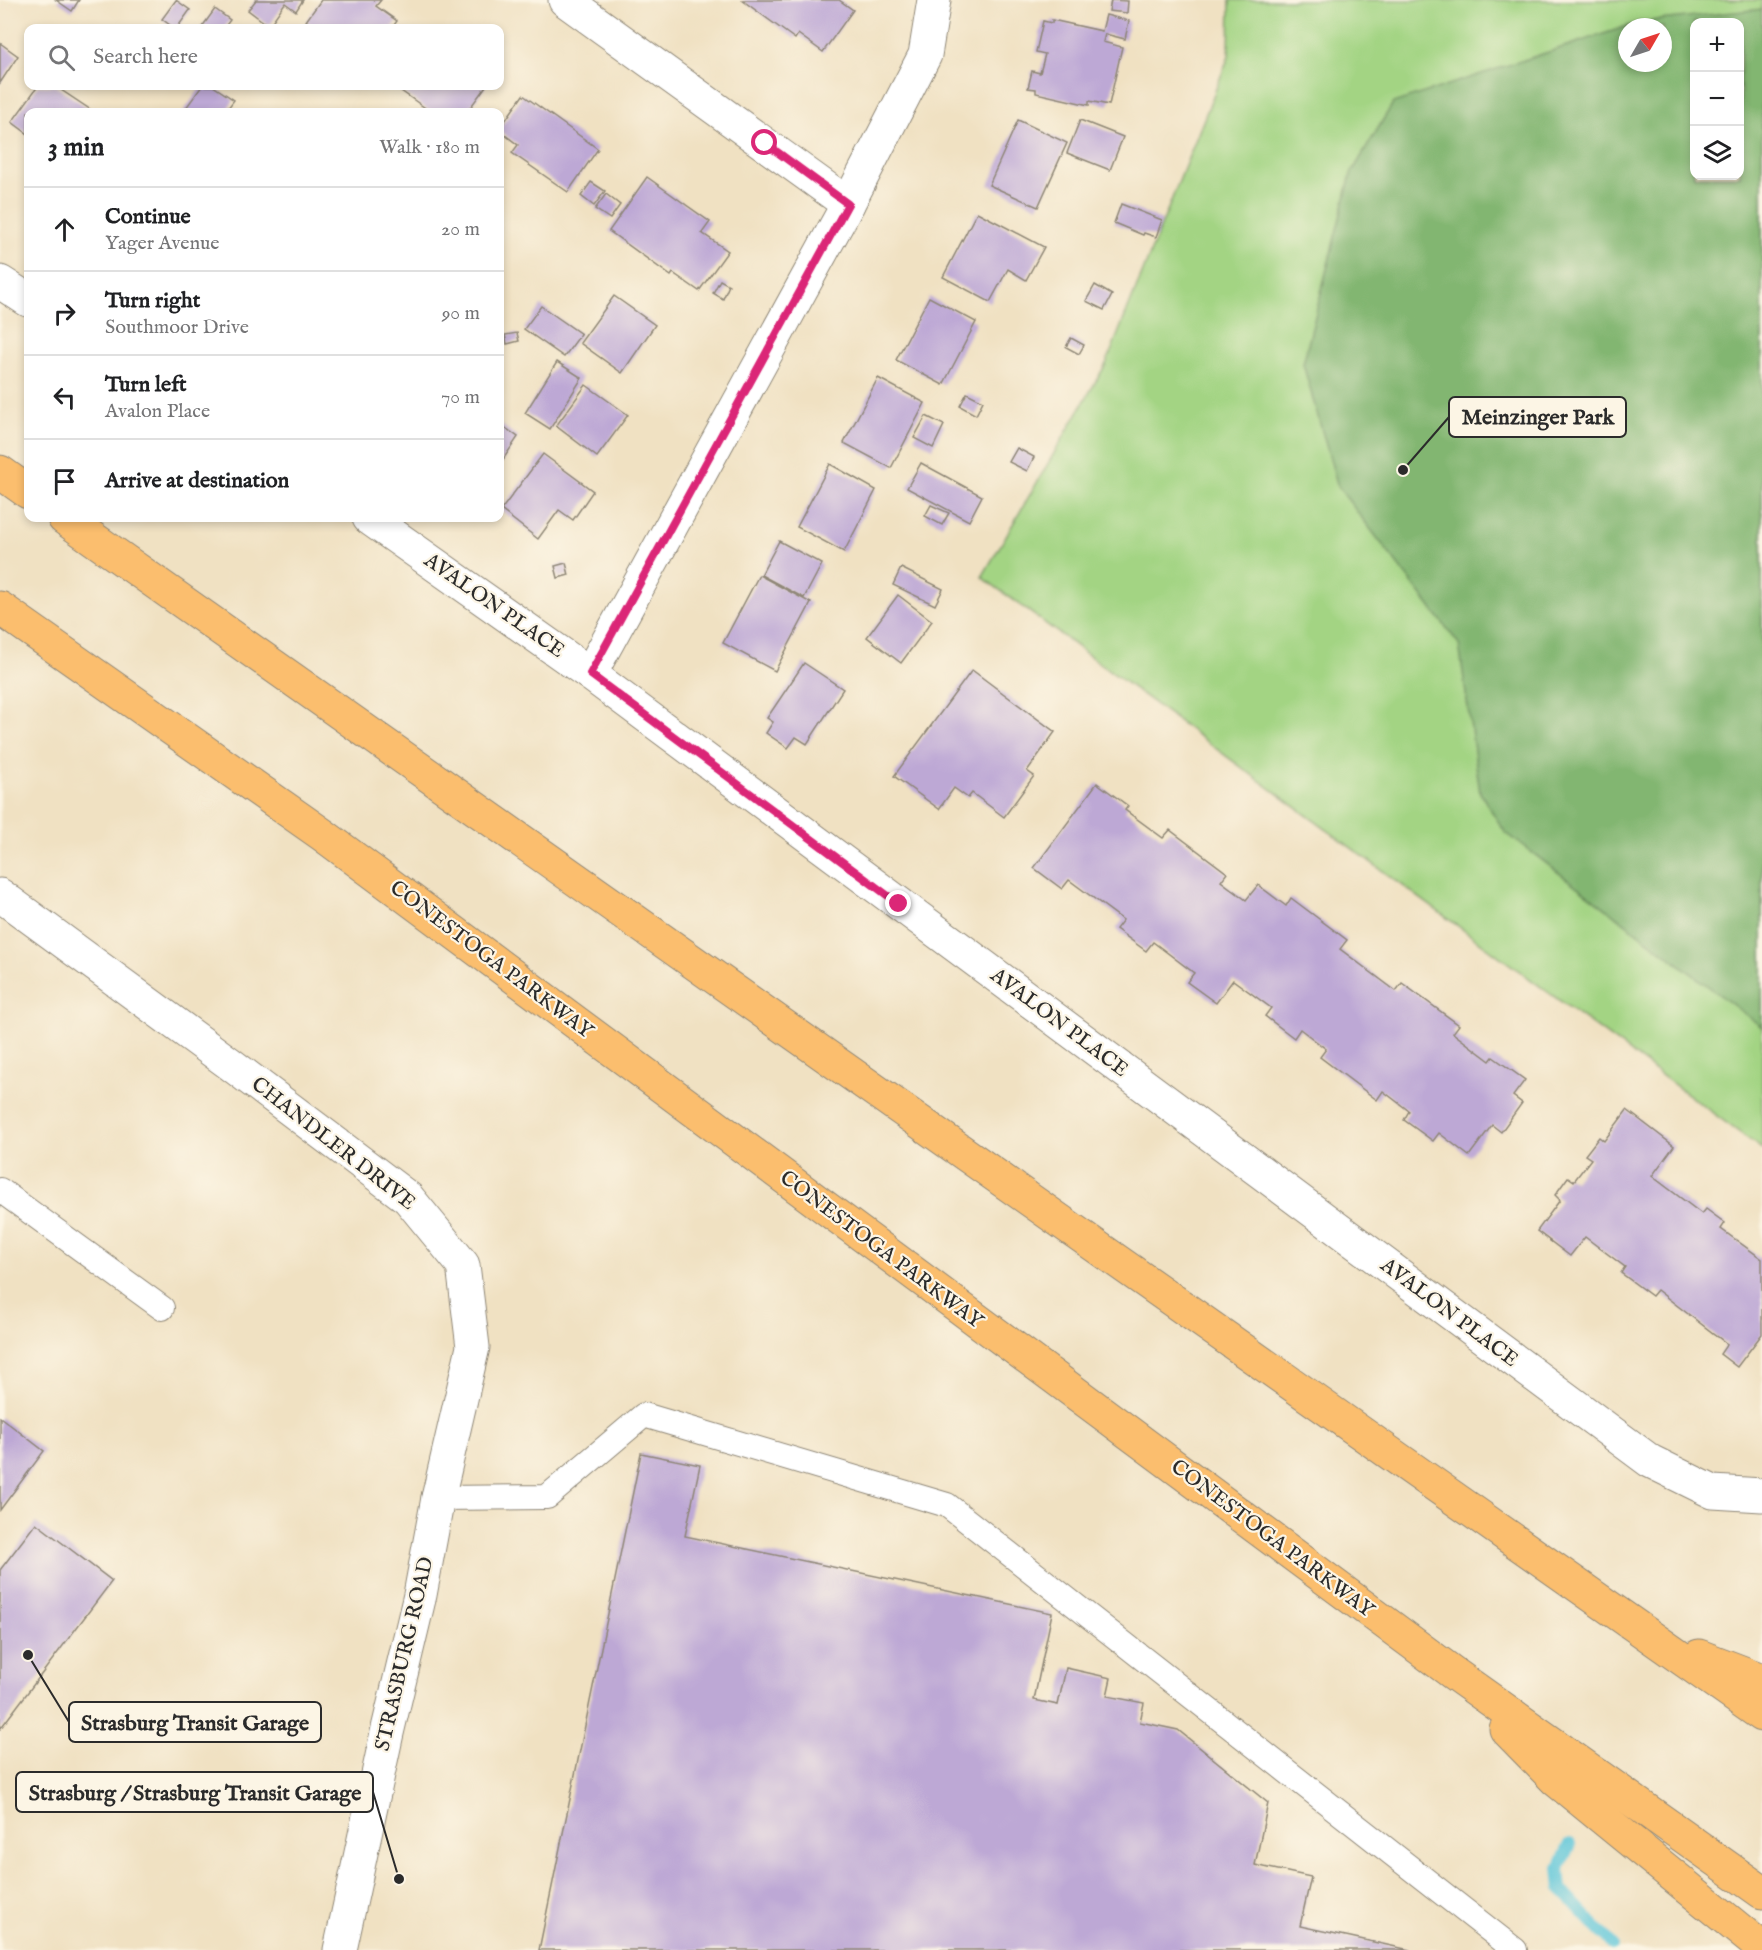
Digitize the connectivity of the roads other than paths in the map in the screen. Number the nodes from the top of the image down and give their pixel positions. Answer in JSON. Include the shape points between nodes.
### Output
{"nodes":[{"id":1,"x":565,"y":0,"type":"edge"},
{"id":2,"x":934,"y":0,"type":"edge"},
{"id":3,"x":848,"y":204,"type":"junction"},
{"id":4,"x":0,"y":282,"type":"edge"},
{"id":5,"x":24,"y":297,"type":"edge"},
{"id":6,"x":0,"y":472,"type":"edge"},
{"id":7,"x":24,"y":489,"type":"edge"},
{"id":8,"x":70,"y":522,"type":"edge"},
{"id":9,"x":375,"y":522,"type":"edge"},
{"id":10,"x":0,"y":608,"type":"edge"},
{"id":11,"x":590,"y":674,"type":"junction"},
{"id":12,"x":0,"y":895,"type":"edge"},
{"id":13,"x":0,"y":1190,"type":"edge"},
{"id":14,"x":162,"y":1308,"type":"dead end"},
{"id":15,"x":1762,"y":1495,"type":"edge"},
{"id":16,"x":438,"y":1498,"type":"junction"},
{"id":17,"x":1658,"y":1640,"type":"junction"},
{"id":18,"x":1453,"y":1673,"type":"junction"},
{"id":19,"x":1762,"y":1680,"type":"edge"},
{"id":20,"x":1762,"y":1715,"type":"edge"},
{"id":21,"x":1762,"y":1892,"type":"edge"},
{"id":22,"x":1762,"y":1948,"type":"edge"},
{"id":23,"x":340,"y":1950,"type":"edge"},
{"id":24,"x":1515,"y":1950,"type":"edge"}],
"edges":[{"from":1,"to":3,"type":"street"},
{"from":2,"to":3,"type":"street","via":[[925,55]]},
{"from":3,"to":11,"type":"street"},
{"from":4,"to":5,"type":"street"},
{"from":6,"to":7,"type":"highway"},
{"from":8,"to":17,"type":"highway"},
{"from":9,"to":11,"type":"street","name":"AVALON PLACE"},
{"from":10,"to":18,"type":"highway","name":"CONESTOGA PARKWAY","via":[[323,835]]},
{"from":11,"to":15,"type":"street","name":"AVALON PLACE","via":[[1650,1461],[1713,1492]]},
{"from":12,"to":16,"type":"street","name":"CHANDLER DRIVE","via":[[408,1198],[463,1265],[473,1347]]},
{"from":13,"to":14,"type":"lane"},
{"from":16,"to":23,"type":"street","name":"STRASBURG ROAD"},
{"from":16,"to":24,"type":"lane","via":[[548,1497],[644,1414],[947,1505]]},
{"from":17,"to":19,"type":"highway"},
{"from":17,"to":20,"type":"highway"},
{"from":18,"to":21,"type":"highway","name":"CONESTOGA PARKWAY"},
{"from":18,"to":22,"type":"highway","via":[[1556,1780]]}]}
